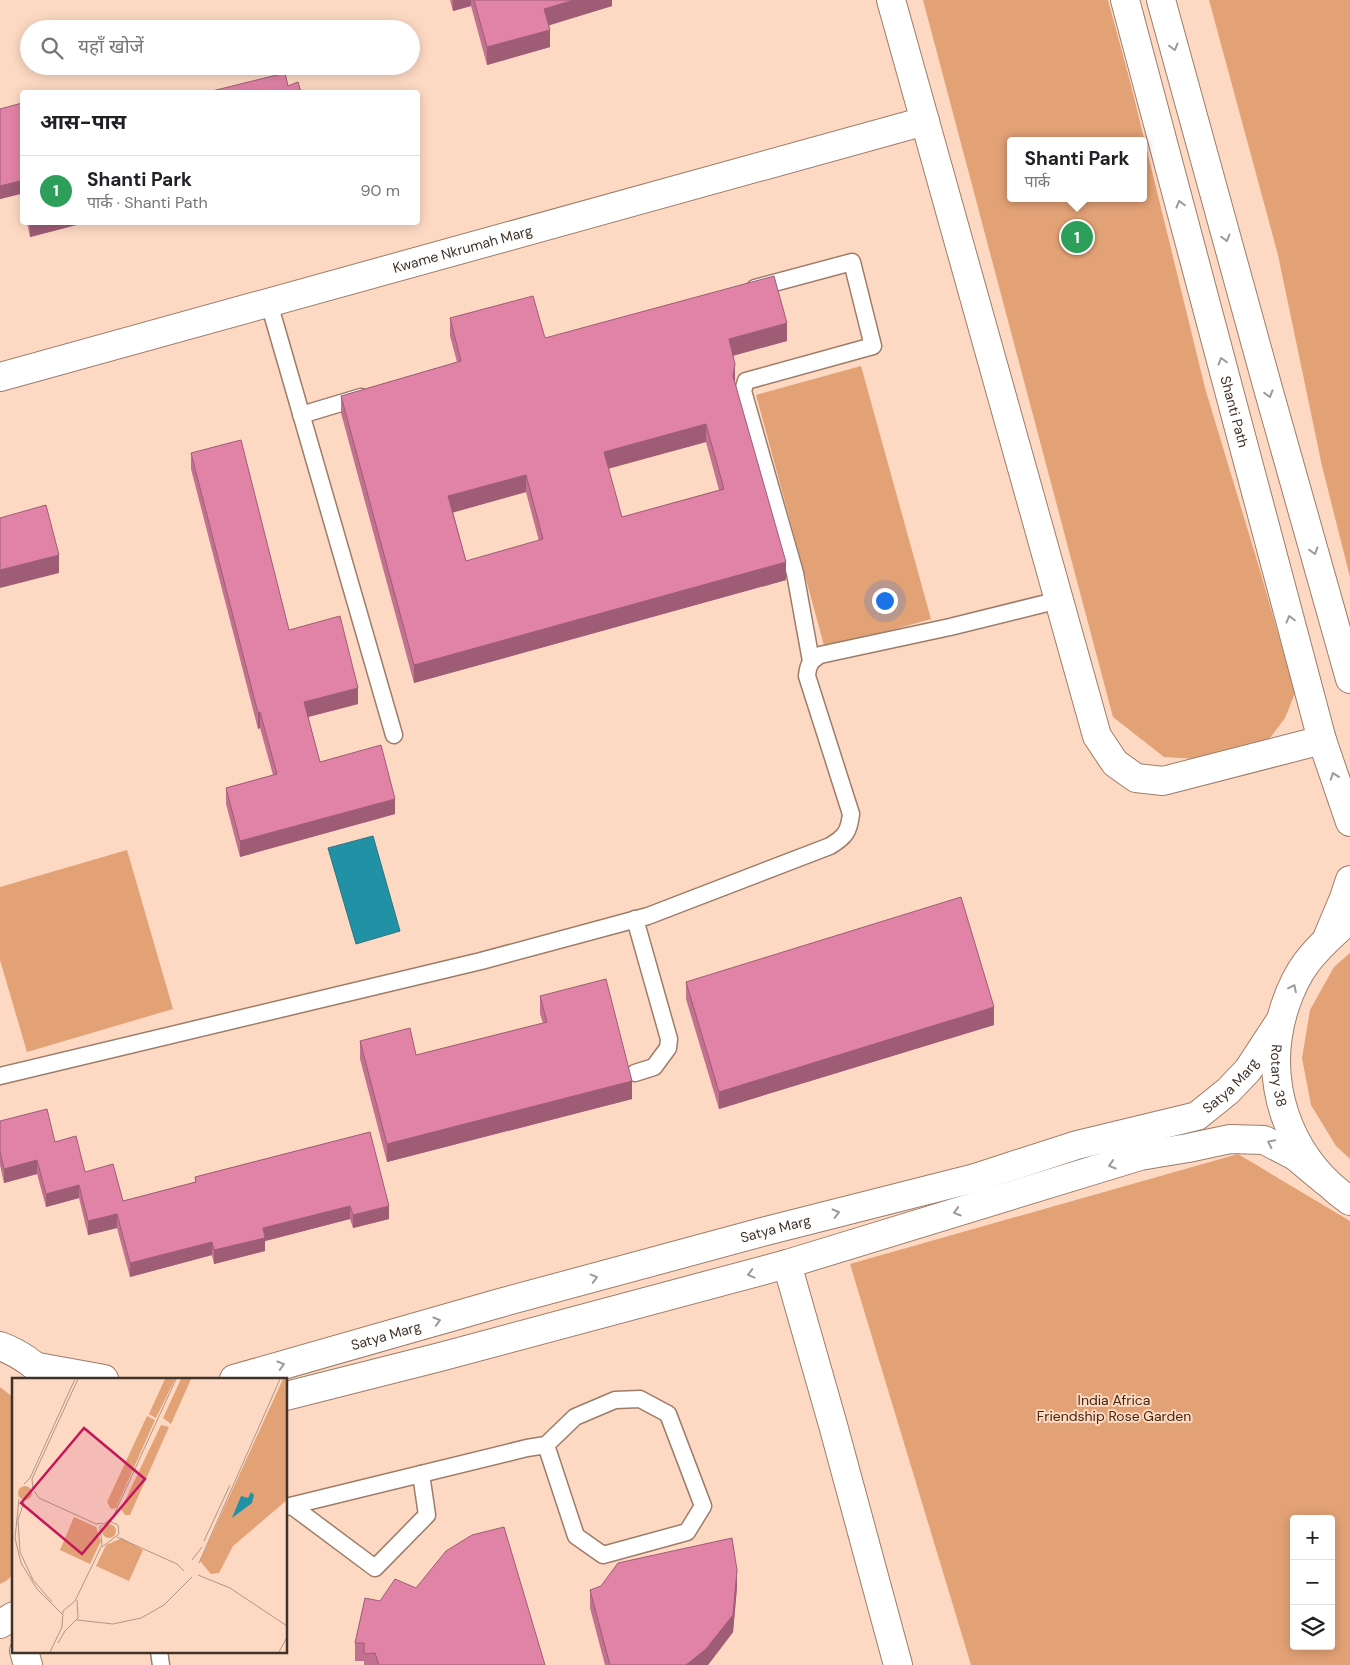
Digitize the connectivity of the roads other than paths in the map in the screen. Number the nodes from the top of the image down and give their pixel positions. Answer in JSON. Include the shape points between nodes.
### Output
{"nodes":[{"id":1,"x":891,"y":0,"type":"edge"},
{"id":2,"x":1125,"y":0,"type":"edge"},
{"id":3,"x":1162,"y":0,"type":"edge"},
{"id":4,"x":925,"y":121,"type":"junction"},
{"id":5,"x":736,"y":293,"type":"edge"},
{"id":6,"x":269,"y":303,"type":"junction"},
{"id":7,"x":0,"y":377,"type":"edge"},
{"id":8,"x":376,"y":392,"type":"edge"},
{"id":9,"x":301,"y":415,"type":"junction"},
{"id":10,"x":1059,"y":600,"type":"junction"},
{"id":11,"x":811,"y":661,"type":"junction"},
{"id":12,"x":1350,"y":679,"type":"edge"},
{"id":13,"x":394,"y":735,"type":"dead end"},
{"id":14,"x":1322,"y":740,"type":"junction"},
{"id":15,"x":1350,"y":822,"type":"edge"},
{"id":16,"x":1350,"y":880,"type":"edge"},
{"id":17,"x":635,"y":919,"type":"junction"},
{"id":18,"x":1350,"y":919,"type":"edge"},
{"id":19,"x":1326,"y":940,"type":"junction"},
{"id":20,"x":1280,"y":1021,"type":"junction"},
{"id":21,"x":634,"y":1073,"type":"dead end"},
{"id":22,"x":0,"y":1076,"type":"edge"},
{"id":23,"x":1325,"y":1181,"type":"junction"},
{"id":24,"x":1350,"y":1201,"type":"edge"},
{"id":25,"x":787,"y":1264,"type":"junction"},
{"id":26,"x":4,"y":1346,"type":"edge"},
{"id":27,"x":43,"y":1373,"type":"edge"},
{"id":28,"x":94,"y":1378,"type":"edge"},
{"id":29,"x":238,"y":1378,"type":"edge"},
{"id":30,"x":288,"y":1396,"type":"edge"},
{"id":31,"x":546,"y":1445,"type":"junction"},
{"id":32,"x":421,"y":1474,"type":"junction"},
{"id":33,"x":289,"y":1507,"type":"edge"},
{"id":34,"x":12,"y":1617,"type":"edge"},
{"id":35,"x":0,"y":1624,"type":"edge"},
{"id":36,"x":24,"y":1652,"type":"edge"},
{"id":37,"x":159,"y":1652,"type":"edge"},
{"id":38,"x":28,"y":1665,"type":"edge"},
{"id":39,"x":161,"y":1665,"type":"edge"},
{"id":40,"x":898,"y":1665,"type":"edge"}],
"edges":[{"from":1,"to":4,"type":"main road"},
{"from":14,"to":2,"type":"main road","name":"Shanti Path","one_way":true},
{"from":3,"to":12,"type":"main road","one_way":true},
{"from":4,"to":6,"type":"main road","name":"Kwame Nkrumah Marg"},
{"from":4,"to":10,"type":"main road"},
{"from":5,"to":11,"type":"lane","via":[[852,262],[873,346],[746,381],[744,385],[743,391],[795,573]]},
{"from":6,"to":7,"type":"main road","name":"Kwame Nkrumah Marg"},
{"from":6,"to":9,"type":"lane"},
{"from":8,"to":9,"type":"lane"},
{"from":9,"to":13,"type":"lane"},
{"from":10,"to":11,"type":"lane","via":[[820,655]]},
{"from":10,"to":14,"type":"main road","via":[[1097,736],[1115,763],[1136,778],[1163,781]]},
{"from":11,"to":17,"type":"lane","via":[[807,676],[851,814],[850,827],[842,839]]},
{"from":15,"to":14,"type":"main road","name":"Shanti Path","one_way":true},
{"from":16,"to":19,"type":"main road"},
{"from":17,"to":21,"type":"lane","via":[[670,1039],[668,1048],[654,1067]]},
{"from":17,"to":22,"type":"lane","via":[[481,961]]},
{"from":18,"to":19,"type":"main road","name":"Rotary 38"},
{"from":20,"to":19,"type":"main road","name":"Rotary 38","one_way":true,"via":[[1290,991],[1306,963]]},
{"from":20,"to":23,"type":"main road","name":"Rotary 38","via":[[1276,1078],[1282,1106],[1306,1159]]},
{"from":29,"to":20,"type":"main road","name":"Satya Marg","one_way":true,"via":[[500,1303],[975,1178],[1077,1145],[1197,1116],[1248,1070]]},
{"from":23,"to":24,"type":"main road","name":"Rotary 38"},
{"from":23,"to":25,"type":"main road","one_way":true,"via":[[1295,1156],[1264,1140],[1230,1139],[1140,1156]]},
{"from":25,"to":30,"type":"main road","one_way":true},
{"from":25,"to":40,"type":"main road"},
{"from":26,"to":27,"type":"main road"},
{"from":27,"to":28,"type":"main road"},
{"from":31,"to":31,"type":"lane","via":[[575,1417],[615,1400],[640,1399],[668,1414],[702,1506],[687,1532],[603,1555],[576,1536]]},
{"from":31,"to":32,"type":"lane"},
{"from":32,"to":33,"type":"lane"},
{"from":32,"to":33,"type":"lane","via":[[427,1515],[375,1568]]},
{"from":34,"to":35,"type":"main road"},
{"from":36,"to":38,"type":"main road"},
{"from":37,"to":39,"type":"lane"}]}
